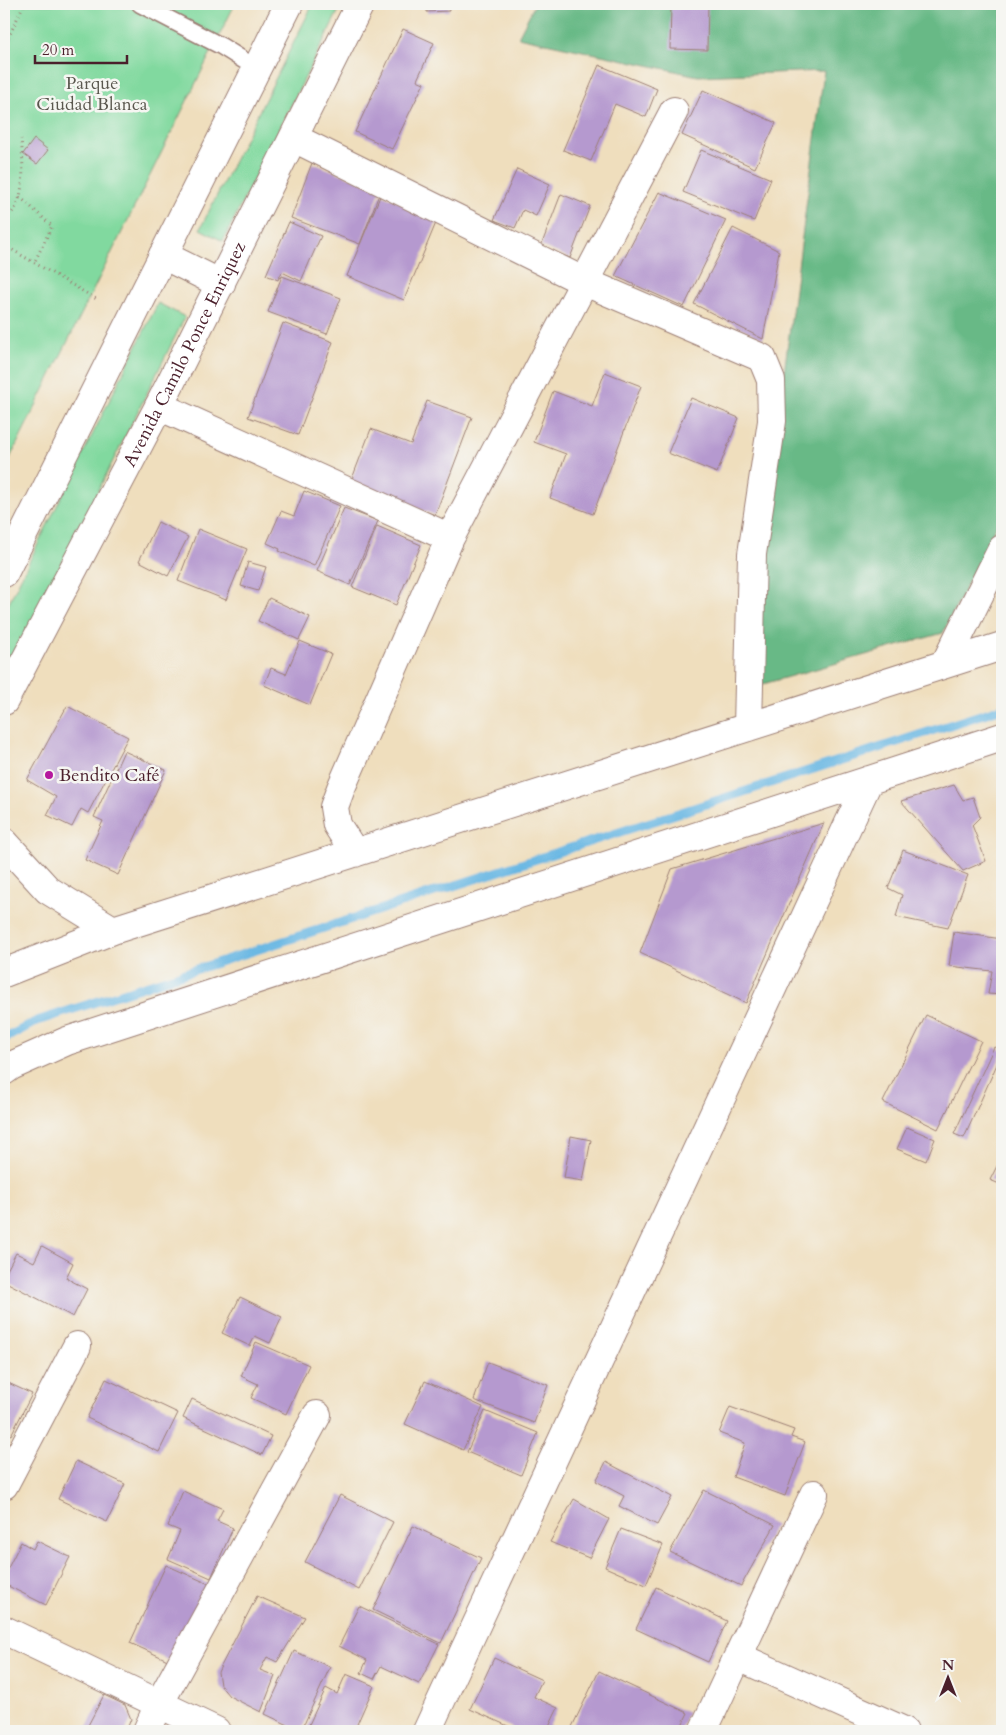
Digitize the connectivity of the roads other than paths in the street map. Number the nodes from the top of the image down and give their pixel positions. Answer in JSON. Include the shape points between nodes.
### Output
{"nodes":[{"id":1,"x":140,"y":4,"type":"edge"},
{"id":2,"x":289,"y":4,"type":"edge"},
{"id":3,"x":360,"y":4,"type":"edge"},
{"id":4,"x":256,"y":68,"type":"junction"},
{"id":5,"x":674,"y":111,"type":"dead end"},
{"id":6,"x":294,"y":138,"type":"junction"},
{"id":7,"x":162,"y":255,"type":"junction"},
{"id":8,"x":584,"y":282,"type":"junction"},
{"id":9,"x":220,"y":284,"type":"junction"},
{"id":10,"x":159,"y":406,"type":"junction"},
{"id":11,"x":450,"y":538,"type":"junction"},
{"id":12,"x":1002,"y":549,"type":"edge"},
{"id":13,"x":4,"y":573,"type":"edge"},
{"id":14,"x":1002,"y":646,"type":"edge"},
{"id":15,"x":946,"y":664,"type":"junction"},
{"id":16,"x":4,"y":701,"type":"edge"},
{"id":17,"x":748,"y":727,"type":"junction"},
{"id":18,"x":1002,"y":737,"type":"edge"},
{"id":19,"x":869,"y":780,"type":"junction"},
{"id":20,"x":4,"y":842,"type":"edge"},
{"id":21,"x":355,"y":853,"type":"junction"},
{"id":22,"x":113,"y":930,"type":"junction"},
{"id":23,"x":4,"y":973,"type":"edge"},
{"id":24,"x":4,"y":1071,"type":"edge"},
{"id":25,"x":77,"y":1346,"type":"dead end"},
{"id":26,"x":317,"y":1415,"type":"dead end"},
{"id":27,"x":4,"y":1485,"type":"edge"},
{"id":28,"x":814,"y":1494,"type":"dead end"},
{"id":29,"x":4,"y":1630,"type":"edge"},
{"id":30,"x":739,"y":1657,"type":"junction"},
{"id":31,"x":159,"y":1704,"type":"junction"},
{"id":32,"x":147,"y":1731,"type":"edge"},
{"id":33,"x":216,"y":1731,"type":"edge"},
{"id":34,"x":427,"y":1731,"type":"edge"},
{"id":35,"x":703,"y":1731,"type":"edge"},
{"id":36,"x":904,"y":1731,"type":"edge"}],
"edges":[{"from":1,"to":4,"type":"lane"},
{"from":2,"to":4,"type":"street"},
{"from":3,"to":6,"type":"street","name":"Avenida Camilo Ponce Enriquez"},
{"from":4,"to":7,"type":"street"},
{"from":5,"to":8,"type":"street"},
{"from":6,"to":8,"type":"street"},
{"from":6,"to":9,"type":"street","name":"Avenida Camilo Ponce Enriquez"},
{"from":7,"to":9,"type":"street"},
{"from":7,"to":13,"type":"street"},
{"from":8,"to":11,"type":"street"},
{"from":8,"to":17,"type":"street","via":[[762,358],[771,380],[772,421],[752,554]]},
{"from":9,"to":10,"type":"street","name":"Avenida Camilo Ponce Enriquez"},
{"from":10,"to":11,"type":"street"},
{"from":10,"to":16,"type":"street","name":"Avenida Camilo Ponce Enriquez"},
{"from":11,"to":21,"type":"street","via":[[334,807],[336,825]]},
{"from":12,"to":15,"type":"street"},
{"from":14,"to":15,"type":"street"},
{"from":15,"to":17,"type":"street"},
{"from":17,"to":21,"type":"street"},
{"from":18,"to":19,"type":"street"},
{"from":19,"to":24,"type":"street","via":[[67,1041]]},
{"from":19,"to":34,"type":"street"},
{"from":20,"to":22,"type":"street","via":[[48,890]]},
{"from":21,"to":22,"type":"street"},
{"from":22,"to":23,"type":"street"},
{"from":25,"to":27,"type":"street"},
{"from":26,"to":31,"type":"street"},
{"from":28,"to":30,"type":"street"},
{"from":29,"to":31,"type":"street"},
{"from":30,"to":35,"type":"street"},
{"from":30,"to":36,"type":"street"},
{"from":31,"to":32,"type":"street"},
{"from":31,"to":33,"type":"street"}]}
